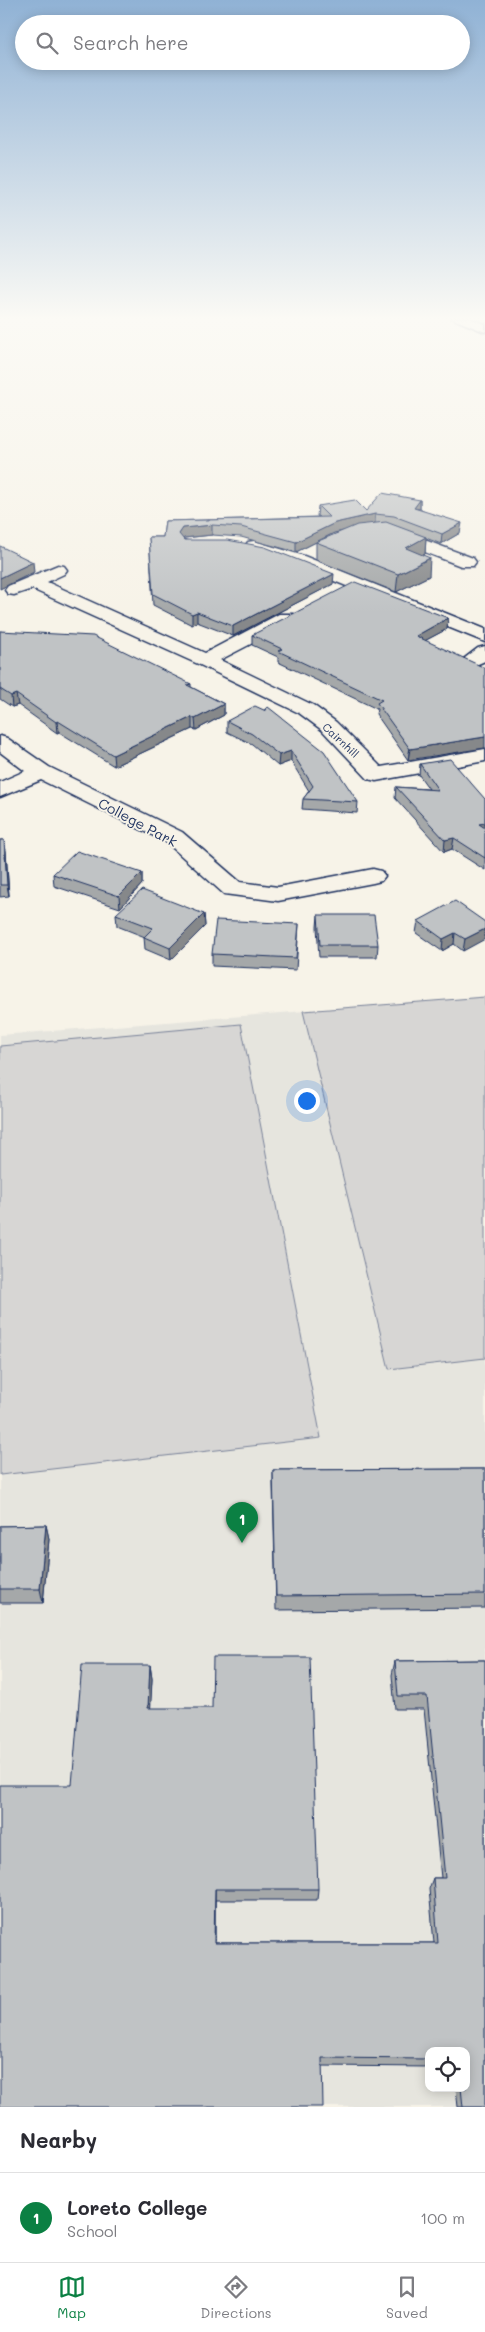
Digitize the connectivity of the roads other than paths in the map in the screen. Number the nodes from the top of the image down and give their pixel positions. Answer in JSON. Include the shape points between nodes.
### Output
{"nodes":[{"id":1,"x":374,"y":530,"type":"edge"},
{"id":2,"x":471,"y":543,"type":"dead end"},
{"id":3,"x":235,"y":544,"type":"edge"},
{"id":4,"x":315,"y":552,"type":"edge"},
{"id":5,"x":449,"y":555,"type":"junction"},
{"id":6,"x":298,"y":560,"type":"junction"},
{"id":7,"x":467,"y":562,"type":"dead end"},
{"id":8,"x":58,"y":570,"type":"dead end"},
{"id":9,"x":32,"y":582,"type":"junction"},
{"id":10,"x":354,"y":582,"type":"junction"},
{"id":11,"x":14,"y":590,"type":"dead end"},
{"id":12,"x":336,"y":592,"type":"edge"},
{"id":13,"x":301,"y":610,"type":"edge"},
{"id":14,"x":485,"y":636,"type":"edge"},
{"id":15,"x":205,"y":660,"type":"junction"},
{"id":16,"x":0,"y":742,"type":"edge"},
{"id":17,"x":485,"y":755,"type":"edge"},
{"id":18,"x":41,"y":772,"type":"junction"},
{"id":19,"x":0,"y":790,"type":"edge"},
{"id":20,"x":374,"y":876,"type":"dead end"}],
"edges":[{"from":1,"to":5,"type":"street"},
{"from":2,"to":5,"type":"street"},
{"from":3,"to":6,"type":"street","via":[[269,550]]},
{"from":4,"to":6,"type":"street"},
{"from":5,"to":7,"type":"street"},
{"from":6,"to":10,"type":"street"},
{"from":8,"to":9,"type":"street"},
{"from":9,"to":11,"type":"street"},
{"from":9,"to":15,"type":"street","name":"Cairnhill"},
{"from":10,"to":12,"type":"street"},
{"from":10,"to":14,"type":"street"},
{"from":13,"to":15,"type":"street"},
{"from":15,"to":17,"type":"street","name":"Cairnhill","via":[[306,710],[329,726],[376,774]]},
{"from":16,"to":18,"type":"street","name":"College Park"},
{"from":18,"to":19,"type":"street"},
{"from":18,"to":20,"type":"street","name":"College Park","via":[[174,837],[233,889],[278,894]]}]}
